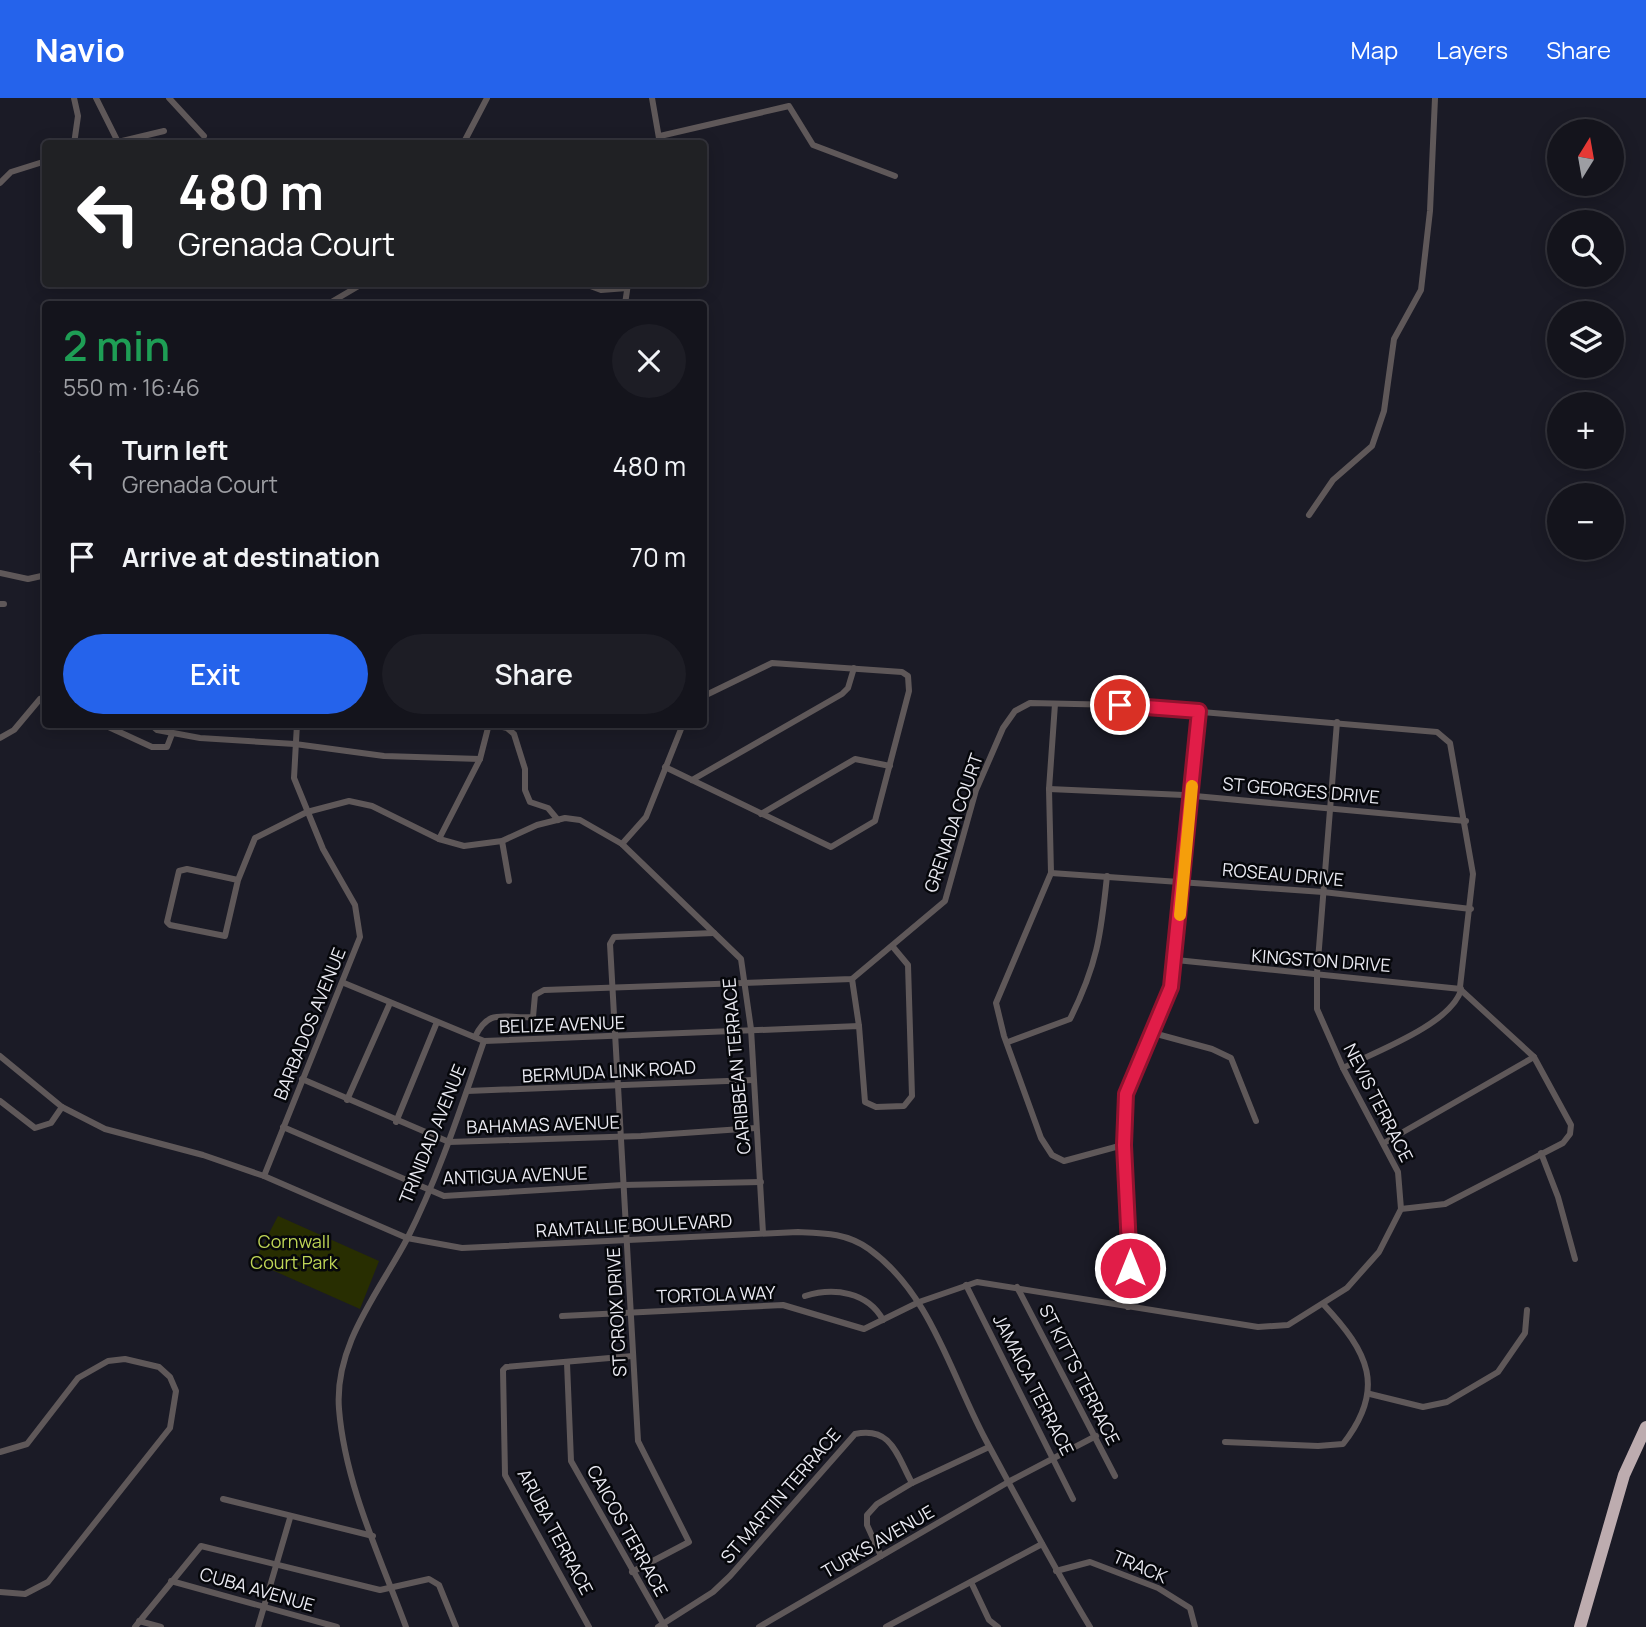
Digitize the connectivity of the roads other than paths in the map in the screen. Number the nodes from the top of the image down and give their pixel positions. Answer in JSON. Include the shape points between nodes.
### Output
{"nodes":[{"id":1,"x":74,"y":98,"type":"edge"},
{"id":2,"x":96,"y":98,"type":"edge"},
{"id":3,"x":169,"y":98,"type":"edge"},
{"id":4,"x":487,"y":98,"type":"edge"},
{"id":5,"x":652,"y":98,"type":"edge"},
{"id":6,"x":1435,"y":98,"type":"edge"},
{"id":7,"x":164,"y":131,"type":"dead end"},
{"id":8,"x":204,"y":136,"type":"dead end"},
{"id":9,"x":75,"y":140,"type":"edge"},
{"id":10,"x":117,"y":140,"type":"edge"},
{"id":11,"x":126,"y":140,"type":"edge"},
{"id":12,"x":465,"y":140,"type":"edge"},
{"id":13,"x":660,"y":140,"type":"edge"},
{"id":14,"x":42,"y":162,"type":"edge"},
{"id":15,"x":895,"y":176,"type":"dead end"},
{"id":16,"x":0,"y":183,"type":"edge"},
{"id":17,"x":357,"y":287,"type":"edge"},
{"id":18,"x":593,"y":287,"type":"edge"},
{"id":19,"x":620,"y":287,"type":"edge"},
{"id":20,"x":333,"y":301,"type":"edge"},
{"id":21,"x":1309,"y":515,"type":"dead end"},
{"id":22,"x":0,"y":573,"type":"edge"},
{"id":23,"x":42,"y":576,"type":"edge"},
{"id":24,"x":854,"y":668,"type":"junction"},
{"id":25,"x":707,"y":695,"type":"edge"},
{"id":26,"x":42,"y":701,"type":"edge"},
{"id":27,"x":1055,"y":704,"type":"junction"},
{"id":28,"x":1199,"y":711,"type":"junction"},
{"id":29,"x":1337,"y":722,"type":"junction"},
{"id":30,"x":111,"y":728,"type":"edge"},
{"id":31,"x":159,"y":728,"type":"edge"},
{"id":32,"x":297,"y":728,"type":"edge"},
{"id":33,"x":488,"y":728,"type":"edge"},
{"id":34,"x":507,"y":728,"type":"edge"},
{"id":35,"x":681,"y":728,"type":"edge"},
{"id":36,"x":172,"y":734,"type":"junction"},
{"id":37,"x":0,"y":737,"type":"edge"},
{"id":38,"x":295,"y":744,"type":"junction"},
{"id":39,"x":480,"y":759,"type":"junction"},
{"id":40,"x":890,"y":765,"type":"junction"},
{"id":41,"x":665,"y":767,"type":"junction"},
{"id":42,"x":692,"y":780,"type":"junction"},
{"id":43,"x":1049,"y":789,"type":"junction"},
{"id":44,"x":1191,"y":795,"type":"junction"},
{"id":45,"x":1330,"y":808,"type":"junction"},
{"id":46,"x":307,"y":812,"type":"junction"},
{"id":47,"x":761,"y":814,"type":"junction"},
{"id":48,"x":558,"y":820,"type":"junction"},
{"id":49,"x":1466,"y":821,"type":"junction"},
{"id":50,"x":439,"y":839,"type":"junction"},
{"id":51,"x":502,"y":841,"type":"junction"},
{"id":52,"x":622,"y":844,"type":"junction"},
{"id":53,"x":1051,"y":873,"type":"junction"},
{"id":54,"x":1107,"y":876,"type":"junction"},
{"id":55,"x":238,"y":880,"type":"junction"},
{"id":56,"x":509,"y":881,"type":"dead end"},
{"id":57,"x":1184,"y":881,"type":"junction"},
{"id":58,"x":1323,"y":892,"type":"junction"},
{"id":59,"x":1471,"y":909,"type":"junction"},
{"id":60,"x":714,"y":933,"type":"junction"},
{"id":61,"x":894,"y":947,"type":"junction"},
{"id":62,"x":1176,"y":960,"type":"junction"},
{"id":63,"x":1317,"y":974,"type":"junction"},
{"id":64,"x":852,"y":979,"type":"junction"},
{"id":65,"x":747,"y":981,"type":"junction"},
{"id":66,"x":344,"y":983,"type":"junction"},
{"id":67,"x":612,"y":987,"type":"junction"},
{"id":68,"x":1461,"y":988,"type":"junction"},
{"id":69,"x":390,"y":1003,"type":"junction"},
{"id":70,"x":437,"y":1022,"type":"junction"},
{"id":71,"x":859,"y":1026,"type":"junction"},
{"id":72,"x":751,"y":1029,"type":"junction"},
{"id":73,"x":1153,"y":1033,"type":"junction"},
{"id":74,"x":475,"y":1037,"type":"junction"},
{"id":75,"x":615,"y":1038,"type":"junction"},
{"id":76,"x":484,"y":1041,"type":"junction"},
{"id":77,"x":1008,"y":1042,"type":"junction"},
{"id":78,"x":0,"y":1056,"type":"edge"},
{"id":79,"x":1534,"y":1058,"type":"junction"},
{"id":80,"x":1343,"y":1068,"type":"junction"},
{"id":81,"x":302,"y":1079,"type":"junction"},
{"id":82,"x":753,"y":1080,"type":"junction"},
{"id":83,"x":618,"y":1086,"type":"junction"},
{"id":84,"x":467,"y":1091,"type":"junction"},
{"id":85,"x":347,"y":1100,"type":"junction"},
{"id":86,"x":0,"y":1101,"type":"edge"},
{"id":87,"x":62,"y":1107,"type":"junction"},
{"id":88,"x":1256,"y":1121,"type":"dead end"},
{"id":89,"x":396,"y":1122,"type":"junction"},
{"id":90,"x":283,"y":1127,"type":"junction"},
{"id":91,"x":756,"y":1128,"type":"junction"},
{"id":92,"x":621,"y":1137,"type":"junction"},
{"id":93,"x":449,"y":1142,"type":"junction"},
{"id":94,"x":1384,"y":1143,"type":"junction"},
{"id":95,"x":1124,"y":1145,"type":"junction"},
{"id":96,"x":1541,"y":1153,"type":"junction"},
{"id":97,"x":264,"y":1176,"type":"junction"},
{"id":98,"x":761,"y":1182,"type":"junction"},
{"id":99,"x":623,"y":1185,"type":"junction"},
{"id":100,"x":427,"y":1190,"type":"junction"},
{"id":101,"x":1401,"y":1209,"type":"junction"},
{"id":102,"x":763,"y":1233,"type":"junction"},
{"id":103,"x":407,"y":1238,"type":"junction"},
{"id":104,"x":626,"y":1240,"type":"junction"},
{"id":105,"x":1575,"y":1259,"type":"dead end"},
{"id":106,"x":966,"y":1285,"type":"junction"},
{"id":107,"x":1017,"y":1287,"type":"junction"},
{"id":108,"x":806,"y":1296,"type":"dead end"},
{"id":109,"x":919,"y":1302,"type":"junction"},
{"id":110,"x":1324,"y":1305,"type":"junction"},
{"id":111,"x":1128,"y":1307,"type":"junction"},
{"id":112,"x":1527,"y":1310,"type":"dead end"},
{"id":113,"x":631,"y":1312,"type":"junction"},
{"id":114,"x":562,"y":1315,"type":"dead end"},
{"id":115,"x":883,"y":1320,"type":"junction"},
{"id":116,"x":633,"y":1356,"type":"junction"},
{"id":117,"x":567,"y":1363,"type":"junction"},
{"id":118,"x":1370,"y":1394,"type":"junction"},
{"id":119,"x":1646,"y":1427,"type":"edge"},
{"id":120,"x":1096,"y":1436,"type":"junction"},
{"id":121,"x":1225,"y":1442,"type":"dead end"},
{"id":122,"x":989,"y":1447,"type":"junction"},
{"id":123,"x":0,"y":1452,"type":"edge"},
{"id":124,"x":1055,"y":1458,"type":"junction"},
{"id":125,"x":1115,"y":1476,"type":"dead end"},
{"id":126,"x":1010,"y":1481,"type":"junction"},
{"id":127,"x":912,"y":1483,"type":"junction"},
{"id":128,"x":223,"y":1499,"type":"dead end"},
{"id":129,"x":1073,"y":1499,"type":"dead end"},
{"id":130,"x":290,"y":1518,"type":"junction"},
{"id":131,"x":373,"y":1536,"type":"junction"},
{"id":132,"x":1042,"y":1544,"type":"junction"},
{"id":133,"x":881,"y":1556,"type":"junction"},
{"id":134,"x":275,"y":1564,"type":"junction"},
{"id":135,"x":632,"y":1572,"type":"junction"},
{"id":136,"x":1056,"y":1572,"type":"junction"},
{"id":137,"x":171,"y":1581,"type":"junction"},
{"id":138,"x":971,"y":1582,"type":"junction"},
{"id":139,"x":392,"y":1588,"type":"junction"},
{"id":140,"x":0,"y":1592,"type":"edge"},
{"id":141,"x":262,"y":1606,"type":"junction"},
{"id":142,"x":137,"y":1624,"type":"edge"},
{"id":143,"x":662,"y":1626,"type":"edge"},
{"id":144,"x":161,"y":1627,"type":"edge"},
{"id":145,"x":258,"y":1627,"type":"edge"},
{"id":146,"x":337,"y":1627,"type":"edge"},
{"id":147,"x":406,"y":1627,"type":"edge"},
{"id":148,"x":456,"y":1627,"type":"edge"},
{"id":149,"x":589,"y":1627,"type":"edge"},
{"id":150,"x":759,"y":1627,"type":"edge"},
{"id":151,"x":886,"y":1627,"type":"edge"},
{"id":152,"x":998,"y":1627,"type":"edge"},
{"id":153,"x":1090,"y":1627,"type":"edge"},
{"id":154,"x":1195,"y":1627,"type":"edge"},
{"id":155,"x":1580,"y":1627,"type":"edge"}],
"edges":[{"from":1,"to":9,"type":"street","via":[[78,116]]},
{"from":2,"to":10,"type":"street"},
{"from":3,"to":8,"type":"street"},
{"from":4,"to":12,"type":"street"},
{"from":5,"to":13,"type":"street"},
{"from":6,"to":21,"type":"street","via":[[1421,290],[1394,339],[1384,411],[1372,446],[1333,480]]},
{"from":7,"to":11,"type":"street"},
{"from":13,"to":15,"type":"street","via":[[789,106],[813,145]]},
{"from":14,"to":16,"type":"street","via":[[11,172]]},
{"from":17,"to":20,"type":"street"},
{"from":18,"to":19,"type":"street"},
{"from":22,"to":23,"type":"street","via":[[27,579]]},
{"from":24,"to":25,"type":"street","via":[[772,663]]},
{"from":24,"to":40,"type":"street","via":[[896,670],[908,676],[909,691]]},
{"from":24,"to":42,"type":"street","via":[[842,694]]},
{"from":26,"to":37,"type":"street","via":[[14,730]]},
{"from":27,"to":28,"type":"street","name":"GRENADA COURT"},
{"from":27,"to":43,"type":"street"},
{"from":27,"to":61,"type":"street","name":"GRENADA COURT","via":[[1030,703],[1015,711],[1003,728],[976,790],[945,901]]},
{"from":28,"to":29,"type":"street","name":"GRENADA COURT"},
{"from":28,"to":44,"type":"street"},
{"from":29,"to":45,"type":"street","name":"NEVIS TERRACE"},
{"from":29,"to":49,"type":"street","name":"GRENADA COURT","via":[[1437,732],[1450,743]]},
{"from":30,"to":36,"type":"street","via":[[152,747],[167,747]]},
{"from":31,"to":36,"type":"street"},
{"from":32,"to":38,"type":"street","name":"BARBADOS AVENUE"},
{"from":33,"to":39,"type":"street"},
{"from":34,"to":48,"type":"street","via":[[514,734],[525,769],[530,802],[548,808]]},
{"from":35,"to":41,"type":"street"},
{"from":36,"to":38,"type":"street"},
{"from":38,"to":39,"type":"street","via":[[384,756]]},
{"from":38,"to":46,"type":"street","name":"BARBADOS AVENUE","via":[[294,778]]},
{"from":39,"to":50,"type":"street"},
{"from":40,"to":47,"type":"street","via":[[855,759]]},
{"from":40,"to":47,"type":"street","via":[[876,821],[831,847]]},
{"from":41,"to":42,"type":"street"},
{"from":41,"to":52,"type":"street","via":[[646,817]]},
{"from":42,"to":47,"type":"street"},
{"from":43,"to":44,"type":"street","name":"ST GEORGES DRIVE"},
{"from":43,"to":53,"type":"street"},
{"from":44,"to":45,"type":"street","name":"ST GEORGES DRIVE"},
{"from":44,"to":57,"type":"street"},
{"from":45,"to":49,"type":"street","name":"ST GEORGES DRIVE"},
{"from":45,"to":58,"type":"street","name":"NEVIS TERRACE"},
{"from":46,"to":50,"type":"street","name":"CARIBBEAN TERRACE","via":[[331,804],[363,803]]},
{"from":46,"to":55,"type":"street","name":"CARIBBEAN TERRACE","via":[[255,838]]},
{"from":46,"to":66,"type":"street","name":"BARBADOS AVENUE","via":[[355,905],[359,922],[360,937]]},
{"from":48,"to":51,"type":"street","name":"CARIBBEAN TERRACE"},
{"from":48,"to":52,"type":"street","name":"CARIBBEAN TERRACE","via":[[580,820]]},
{"from":49,"to":59,"type":"street","name":"GRENADA COURT","via":[[1473,874]]},
{"from":50,"to":51,"type":"street","name":"CARIBBEAN TERRACE","via":[[464,846]]},
{"from":51,"to":56,"type":"street"},
{"from":52,"to":60,"type":"street","name":"CARIBBEAN TERRACE"},
{"from":53,"to":54,"type":"street","name":"ROSEAU DRIVE"},
{"from":53,"to":77,"type":"street","via":[[996,1003]]},
{"from":54,"to":57,"type":"street","name":"ROSEAU DRIVE"},
{"from":54,"to":77,"type":"street","via":[[1100,945],[1070,1019]]},
{"from":55,"to":55,"type":"street","name":"CARIBBEAN TERRACE","via":[[225,936],[167,922],[178,871]]},
{"from":57,"to":58,"type":"street","name":"ROSEAU DRIVE"},
{"from":57,"to":62,"type":"street"},
{"from":58,"to":59,"type":"street","name":"ROSEAU DRIVE"},
{"from":58,"to":63,"type":"street","name":"NEVIS TERRACE"},
{"from":59,"to":68,"type":"street","name":"GRENADA COURT"},
{"from":60,"to":65,"type":"street","name":"CARIBBEAN TERRACE","via":[[741,959]]},
{"from":60,"to":67,"type":"street","name":"ST CROIX DRIVE","via":[[614,937],[610,944]]},
{"from":61,"to":64,"type":"street","name":"GRENADA COURT"},
{"from":61,"to":71,"type":"street","via":[[908,965],[912,1096],[905,1106],[876,1107],[865,1102]]},
{"from":62,"to":63,"type":"street","name":"KINGSTON DRIVE"},
{"from":62,"to":73,"type":"street"},
{"from":63,"to":68,"type":"street","name":"KINGSTON DRIVE"},
{"from":63,"to":80,"type":"street","name":"NEVIS TERRACE","via":[[1317,1009]]},
{"from":64,"to":65,"type":"street"},
{"from":64,"to":71,"type":"street"},
{"from":65,"to":67,"type":"street"},
{"from":65,"to":72,"type":"street","name":"CARIBBEAN TERRACE"},
{"from":66,"to":69,"type":"street","name":"BELIZE AVENUE"},
{"from":66,"to":81,"type":"street","name":"BARBADOS AVENUE"},
{"from":67,"to":74,"type":"street","via":[[536,992],[533,1017],[488,1017]]},
{"from":67,"to":75,"type":"street","name":"ST CROIX DRIVE"},
{"from":68,"to":79,"type":"street"},
{"from":68,"to":80,"type":"street","name":"GRENADA COURT","via":[[1458,1003],[1438,1018]]},
{"from":69,"to":70,"type":"street","name":"BELIZE AVENUE"},
{"from":69,"to":85,"type":"street"},
{"from":70,"to":74,"type":"street","name":"BELIZE AVENUE"},
{"from":70,"to":89,"type":"street"},
{"from":71,"to":72,"type":"street","name":"BELIZE AVENUE"},
{"from":72,"to":75,"type":"street","name":"BELIZE AVENUE"},
{"from":72,"to":82,"type":"street","name":"CARIBBEAN TERRACE"},
{"from":73,"to":88,"type":"street","via":[[1231,1058]]},
{"from":73,"to":95,"type":"street","via":[[1126,1094]]},
{"from":74,"to":76,"type":"street","name":"BELIZE AVENUE"},
{"from":75,"to":76,"type":"street","name":"BELIZE AVENUE"},
{"from":75,"to":83,"type":"street","name":"ST CROIX DRIVE"},
{"from":76,"to":84,"type":"street","name":"TRINIDAD AVENUE"},
{"from":77,"to":95,"type":"street","via":[[1041,1138],[1052,1155],[1064,1161]]},
{"from":78,"to":87,"type":"street","name":"RAMTALLIE BOULEVARD"},
{"from":79,"to":94,"type":"street"},
{"from":79,"to":96,"type":"street","via":[[1571,1125],[1563,1143]]},
{"from":80,"to":94,"type":"street","name":"NEVIS TERRACE"},
{"from":81,"to":85,"type":"street","name":"BAHAMAS AVENUE"},
{"from":81,"to":90,"type":"street","name":"BARBADOS AVENUE"},
{"from":82,"to":83,"type":"street","name":"BERMUDA LINK ROAD"},
{"from":82,"to":91,"type":"street","name":"CARIBBEAN TERRACE"},
{"from":83,"to":84,"type":"street","name":"BERMUDA LINK ROAD"},
{"from":83,"to":92,"type":"street","name":"ST CROIX DRIVE"},
{"from":84,"to":93,"type":"street","name":"TRINIDAD AVENUE"},
{"from":85,"to":89,"type":"street","name":"BAHAMAS AVENUE"},
{"from":86,"to":87,"type":"street","via":[[35,1128],[51,1123]]},
{"from":87,"to":97,"type":"street","name":"RAMTALLIE BOULEVARD","via":[[105,1129]]},
{"from":89,"to":93,"type":"street","name":"BAHAMAS AVENUE"},
{"from":90,"to":97,"type":"street","name":"BARBADOS AVENUE"},
{"from":90,"to":100,"type":"street","name":"ANTIGUA AVENUE"},
{"from":91,"to":92,"type":"street","name":"BAHAMAS AVENUE"},
{"from":91,"to":98,"type":"street","name":"CARIBBEAN TERRACE"},
{"from":92,"to":93,"type":"street","name":"BAHAMAS AVENUE"},
{"from":92,"to":99,"type":"street","name":"ST CROIX DRIVE"},
{"from":93,"to":100,"type":"street","name":"TRINIDAD AVENUE"},
{"from":94,"to":101,"type":"street","name":"NEVIS TERRACE","via":[[1398,1172]]},
{"from":95,"to":111,"type":"street","via":[[1131,1248]]},
{"from":96,"to":101,"type":"street","via":[[1446,1204]]},
{"from":96,"to":105,"type":"street"},
{"from":97,"to":103,"type":"street","name":"RAMTALLIE BOULEVARD"},
{"from":98,"to":99,"type":"street","name":"ANTIGUA AVENUE"},
{"from":98,"to":102,"type":"street","name":"CARIBBEAN TERRACE"},
{"from":99,"to":100,"type":"street","name":"ANTIGUA AVENUE","via":[[444,1196]]},
{"from":99,"to":104,"type":"street","name":"ST CROIX DRIVE"},
{"from":100,"to":103,"type":"street","name":"TRINIDAD AVENUE"},
{"from":101,"to":110,"type":"street","via":[[1379,1252],[1347,1288]]},
{"from":102,"to":104,"type":"street","name":"RAMTALLIE BOULEVARD"},
{"from":102,"to":109,"type":"street","name":"RAMTALLIE BOULEVARD","via":[[841,1234],[869,1248]]},
{"from":103,"to":104,"type":"street","name":"RAMTALLIE BOULEVARD","via":[[461,1248]]},
{"from":103,"to":131,"type":"street","name":"TRINIDAD AVENUE","via":[[354,1333],[344,1360],[338,1406],[346,1457]]},
{"from":104,"to":113,"type":"street","name":"ST CROIX DRIVE"},
{"from":106,"to":107,"type":"street"},
{"from":106,"to":109,"type":"street"},
{"from":106,"to":124,"type":"street","name":"JAMAICA TERRACE"},
{"from":107,"to":111,"type":"street"},
{"from":107,"to":120,"type":"street","name":"ST KITTS TERRACE"},
{"from":108,"to":115,"type":"street","via":[[831,1290],[861,1297]]},
{"from":109,"to":115,"type":"street","name":"TORTOLA WAY"},
{"from":109,"to":122,"type":"street","name":"RAMTALLIE BOULEVARD"},
{"from":110,"to":111,"type":"street","via":[[1288,1325],[1258,1327]]},
{"from":110,"to":118,"type":"street","via":[[1352,1335]]},
{"from":112,"to":118,"type":"street","via":[[1525,1333],[1498,1372],[1447,1402],[1423,1407]]},
{"from":113,"to":114,"type":"street","name":"TORTOLA WAY"},
{"from":113,"to":115,"type":"street","name":"TORTOLA WAY","via":[[783,1305],[864,1329]]},
{"from":113,"to":116,"type":"street","name":"ST CROIX DRIVE"},
{"from":116,"to":117,"type":"street","name":"ARUBA TERRACE"},
{"from":116,"to":135,"type":"street","name":"ST CROIX DRIVE","via":[[638,1441],[689,1542]]},
{"from":117,"to":135,"type":"street","name":"CAICOS TERRACE","via":[[571,1461]]},
{"from":117,"to":149,"type":"street","name":"ARUBA TERRACE","via":[[504,1368],[505,1475]]},
{"from":118,"to":121,"type":"street","via":[[1343,1444]]},
{"from":119,"to":155,"type":"highway","via":[[1624,1475]]},
{"from":120,"to":124,"type":"street","name":"TURKS AVENUE"},
{"from":120,"to":125,"type":"street","name":"ST KITTS TERRACE"},
{"from":122,"to":126,"type":"street","name":"RAMTALLIE BOULEVARD"},
{"from":122,"to":127,"type":"street"},
{"from":123,"to":140,"type":"street","via":[[27,1444],[78,1378],[108,1361],[125,1359],[159,1367],[176,1391],[170,1428],[48,1582],[25,1594]]},
{"from":124,"to":126,"type":"street","name":"TURKS AVENUE"},
{"from":124,"to":129,"type":"street","name":"JAMAICA TERRACE"},
{"from":126,"to":132,"type":"street","name":"RAMTALLIE BOULEVARD"},
{"from":126,"to":133,"type":"street","name":"TURKS AVENUE"},
{"from":127,"to":133,"type":"street","via":[[867,1515]]},
{"from":127,"to":143,"type":"street","name":"ST MARTIN TERRACE","via":[[891,1442],[870,1431],[855,1434],[730,1576]]},
{"from":128,"to":130,"type":"street"},
{"from":130,"to":131,"type":"street"},
{"from":130,"to":134,"type":"street"},
{"from":131,"to":139,"type":"street","name":"TRINIDAD AVENUE"},
{"from":132,"to":136,"type":"street","name":"RAMTALLIE BOULEVARD"},
{"from":132,"to":138,"type":"street"},
{"from":133,"to":150,"type":"street","name":"TURKS AVENUE"},
{"from":134,"to":137,"type":"street","via":[[201,1546]]},
{"from":134,"to":139,"type":"street","via":[[380,1590]]},
{"from":134,"to":141,"type":"street"},
{"from":135,"to":143,"type":"street","name":"CAICOS TERRACE"},
{"from":136,"to":153,"type":"street","name":"RAMTALLIE BOULEVARD"},
{"from":136,"to":154,"type":"street","name":"TRACK","via":[[1090,1562],[1151,1585],[1190,1608]]},
{"from":137,"to":141,"type":"street","name":"CUBA AVENUE"},
{"from":137,"to":142,"type":"street"},
{"from":138,"to":151,"type":"street"},
{"from":138,"to":152,"type":"street","via":[[989,1620]]},
{"from":139,"to":147,"type":"street","name":"TRINIDAD AVENUE"},
{"from":139,"to":148,"type":"street","via":[[433,1580]]},
{"from":141,"to":145,"type":"street"},
{"from":141,"to":146,"type":"street","name":"CUBA AVENUE"},
{"from":142,"to":144,"type":"street"}]}
